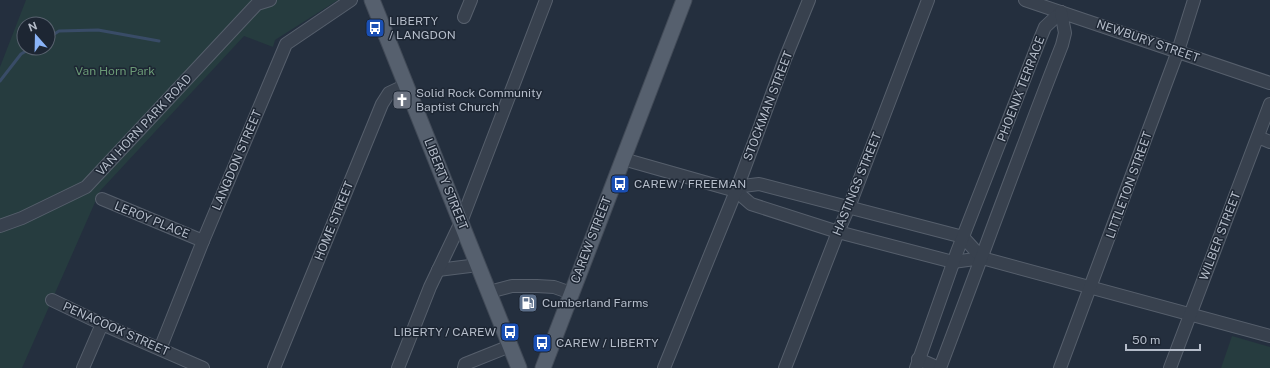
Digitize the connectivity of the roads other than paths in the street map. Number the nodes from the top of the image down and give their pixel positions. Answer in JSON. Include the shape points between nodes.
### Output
{"nodes":[{"id":1,"x":270,"y":0,"type":"edge"},
{"id":2,"x":351,"y":0,"type":"edge"},
{"id":3,"x":372,"y":0,"type":"edge"},
{"id":4,"x":471,"y":0,"type":"edge"},
{"id":5,"x":546,"y":0,"type":"edge"},
{"id":6,"x":684,"y":0,"type":"edge"},
{"id":7,"x":808,"y":0,"type":"edge"},
{"id":8,"x":928,"y":0,"type":"edge"},
{"id":9,"x":1025,"y":0,"type":"edge"},
{"id":10,"x":1194,"y":0,"type":"edge"},
{"id":11,"x":1061,"y":12,"type":"junction"},
{"id":12,"x":464,"y":16,"type":"dead end"},
{"id":13,"x":1178,"y":51,"type":"junction"},
{"id":14,"x":1270,"y":82,"type":"edge"},
{"id":15,"x":406,"y":85,"type":"junction"},
{"id":16,"x":1270,"y":104,"type":"edge"},
{"id":17,"x":1012,"y":112,"type":"junction"},
{"id":18,"x":1032,"y":120,"type":"junction"},
{"id":19,"x":1006,"y":129,"type":"junction"},
{"id":20,"x":1258,"y":137,"type":"junction"},
{"id":21,"x":1025,"y":138,"type":"junction"},
{"id":22,"x":1270,"y":142,"type":"edge"},
{"id":23,"x":623,"y":159,"type":"junction"},
{"id":24,"x":736,"y":191,"type":"junction"},
{"id":25,"x":102,"y":199,"type":"dead end"},
{"id":26,"x":849,"y":207,"type":"junction"},
{"id":27,"x":461,"y":222,"type":"junction"},
{"id":28,"x":0,"y":226,"type":"edge"},
{"id":29,"x":838,"y":232,"type":"junction"},
{"id":30,"x":963,"y":237,"type":"junction"},
{"id":31,"x":203,"y":241,"type":"junction"},
{"id":32,"x":982,"y":258,"type":"junction"},
{"id":33,"x":953,"y":262,"type":"junction"},
{"id":34,"x":478,"y":265,"type":"junction"},
{"id":35,"x":438,"y":270,"type":"junction"},
{"id":36,"x":1090,"y":288,"type":"junction"},
{"id":37,"x":489,"y":292,"type":"junction"},
{"id":38,"x":571,"y":293,"type":"junction"},
{"id":39,"x":52,"y":300,"type":"dead end"},
{"id":40,"x":1190,"y":314,"type":"junction"},
{"id":41,"x":102,"y":324,"type":"junction"},
{"id":42,"x":1270,"y":336,"type":"edge"},
{"id":43,"x":510,"y":346,"type":"junction"},
{"id":44,"x":160,"y":349,"type":"junction"},
{"id":45,"x":917,"y":364,"type":"edge"},
{"id":46,"x":516,"y":367,"type":"edge"},
{"id":47,"x":83,"y":368,"type":"edge"},
{"id":48,"x":202,"y":368,"type":"edge"},
{"id":49,"x":274,"y":368,"type":"edge"},
{"id":50,"x":398,"y":368,"type":"edge"},
{"id":51,"x":464,"y":368,"type":"edge"},
{"id":52,"x":543,"y":368,"type":"edge"},
{"id":53,"x":664,"y":368,"type":"edge"},
{"id":54,"x":785,"y":368,"type":"edge"},
{"id":55,"x":940,"y":368,"type":"edge"},
{"id":56,"x":1060,"y":368,"type":"edge"},
{"id":57,"x":1170,"y":368,"type":"edge"}],
"edges":[{"from":1,"to":28,"type":"street","name":"VAN HORN PARK ROAD","via":[[257,4],[86,186],[22,218]]},
{"from":2,"to":31,"type":"street","name":"LANGDON STREET","via":[[286,44]]},
{"from":3,"to":15,"type":"main road","name":"LIBERTY STREET"},
{"from":4,"to":12,"type":"street"},
{"from":5,"to":27,"type":"street"},
{"from":6,"to":23,"type":"main road","name":"CAREW STREET"},
{"from":7,"to":24,"type":"street","name":"STOCKMAN STREET"},
{"from":8,"to":26,"type":"street","name":"HASTINGS STREET"},
{"from":9,"to":11,"type":"street","name":"NEWBURY STREET"},
{"from":10,"to":13,"type":"street","name":"LITTLETON STREET"},
{"from":11,"to":13,"type":"street","name":"NEWBURY STREET"},
{"from":11,"to":17,"type":"street","name":"PHOENIX TERRACE","via":[[1045,27]]},
{"from":11,"to":18,"type":"street","name":"PHOENIX TERRACE","via":[[1065,33],[1062,45]]},
{"from":13,"to":14,"type":"street","name":"NEWBURY STREET"},
{"from":13,"to":36,"type":"street","name":"LITTLETON STREET"},
{"from":15,"to":27,"type":"main road","name":"LIBERTY STREET"},
{"from":15,"to":49,"type":"street","name":"HOME STREET","via":[[389,93],[382,104]]},
{"from":16,"to":20,"type":"street","name":"WILBER STREET"},
{"from":17,"to":18,"type":"street"},
{"from":17,"to":19,"type":"street","name":"PHOENIX TERRACE"},
{"from":18,"to":21,"type":"street","name":"PHOENIX TERRACE"},
{"from":19,"to":21,"type":"street"},
{"from":19,"to":30,"type":"street","name":"PHOENIX TERRACE"},
{"from":20,"to":22,"type":"street"},
{"from":20,"to":40,"type":"street","name":"WILBER STREET"},
{"from":21,"to":32,"type":"street","name":"PHOENIX TERRACE"},
{"from":23,"to":24,"type":"street"},
{"from":23,"to":38,"type":"main road","name":"CAREW STREET"},
{"from":24,"to":26,"type":"street","via":[[743,186],[759,184]]},
{"from":24,"to":29,"type":"street","via":[[750,204]]},
{"from":24,"to":53,"type":"street","name":"STOCKMAN STREET"},
{"from":25,"to":31,"type":"street","name":"LEROY PLACE"},
{"from":26,"to":29,"type":"street","name":"HASTINGS STREET"},
{"from":26,"to":30,"type":"street"},
{"from":27,"to":34,"type":"main road","name":"LIBERTY STREET"},
{"from":27,"to":35,"type":"street"},
{"from":29,"to":33,"type":"street"},
{"from":29,"to":54,"type":"street","name":"HASTINGS STREET"},
{"from":30,"to":32,"type":"street"},
{"from":30,"to":33,"type":"street","name":"PHOENIX TERRACE"},
{"from":31,"to":44,"type":"street","name":"LANGDON STREET"},
{"from":32,"to":33,"type":"street"},
{"from":32,"to":36,"type":"street"},
{"from":32,"to":55,"type":"street","name":"PHOENIX TERRACE"},
{"from":33,"to":45,"type":"street","name":"PHOENIX TERRACE"},
{"from":34,"to":35,"type":"street"},
{"from":34,"to":37,"type":"main road","name":"LIBERTY STREET"},
{"from":35,"to":50,"type":"street"},
{"from":36,"to":40,"type":"street"},
{"from":36,"to":56,"type":"street","name":"LITTLETON STREET"},
{"from":37,"to":38,"type":"street","via":[[512,286],[536,286],[554,287]]},
{"from":37,"to":43,"type":"main road","name":"LIBERTY STREET"},
{"from":38,"to":52,"type":"main road","name":"CAREW STREET"},
{"from":39,"to":41,"type":"street","name":"PENACOOK STREET"},
{"from":40,"to":42,"type":"street"},
{"from":40,"to":57,"type":"street","name":"WILBER STREET"},
{"from":41,"to":44,"type":"street","name":"PENACOOK STREET"},
{"from":41,"to":47,"type":"street"},
{"from":43,"to":46,"type":"main road","name":"LIBERTY STREET"},
{"from":43,"to":51,"type":"street","via":[[465,364]]},
{"from":44,"to":48,"type":"street","name":"PENACOOK STREET"},
{"from":45,"to":55,"type":"street"}]}
